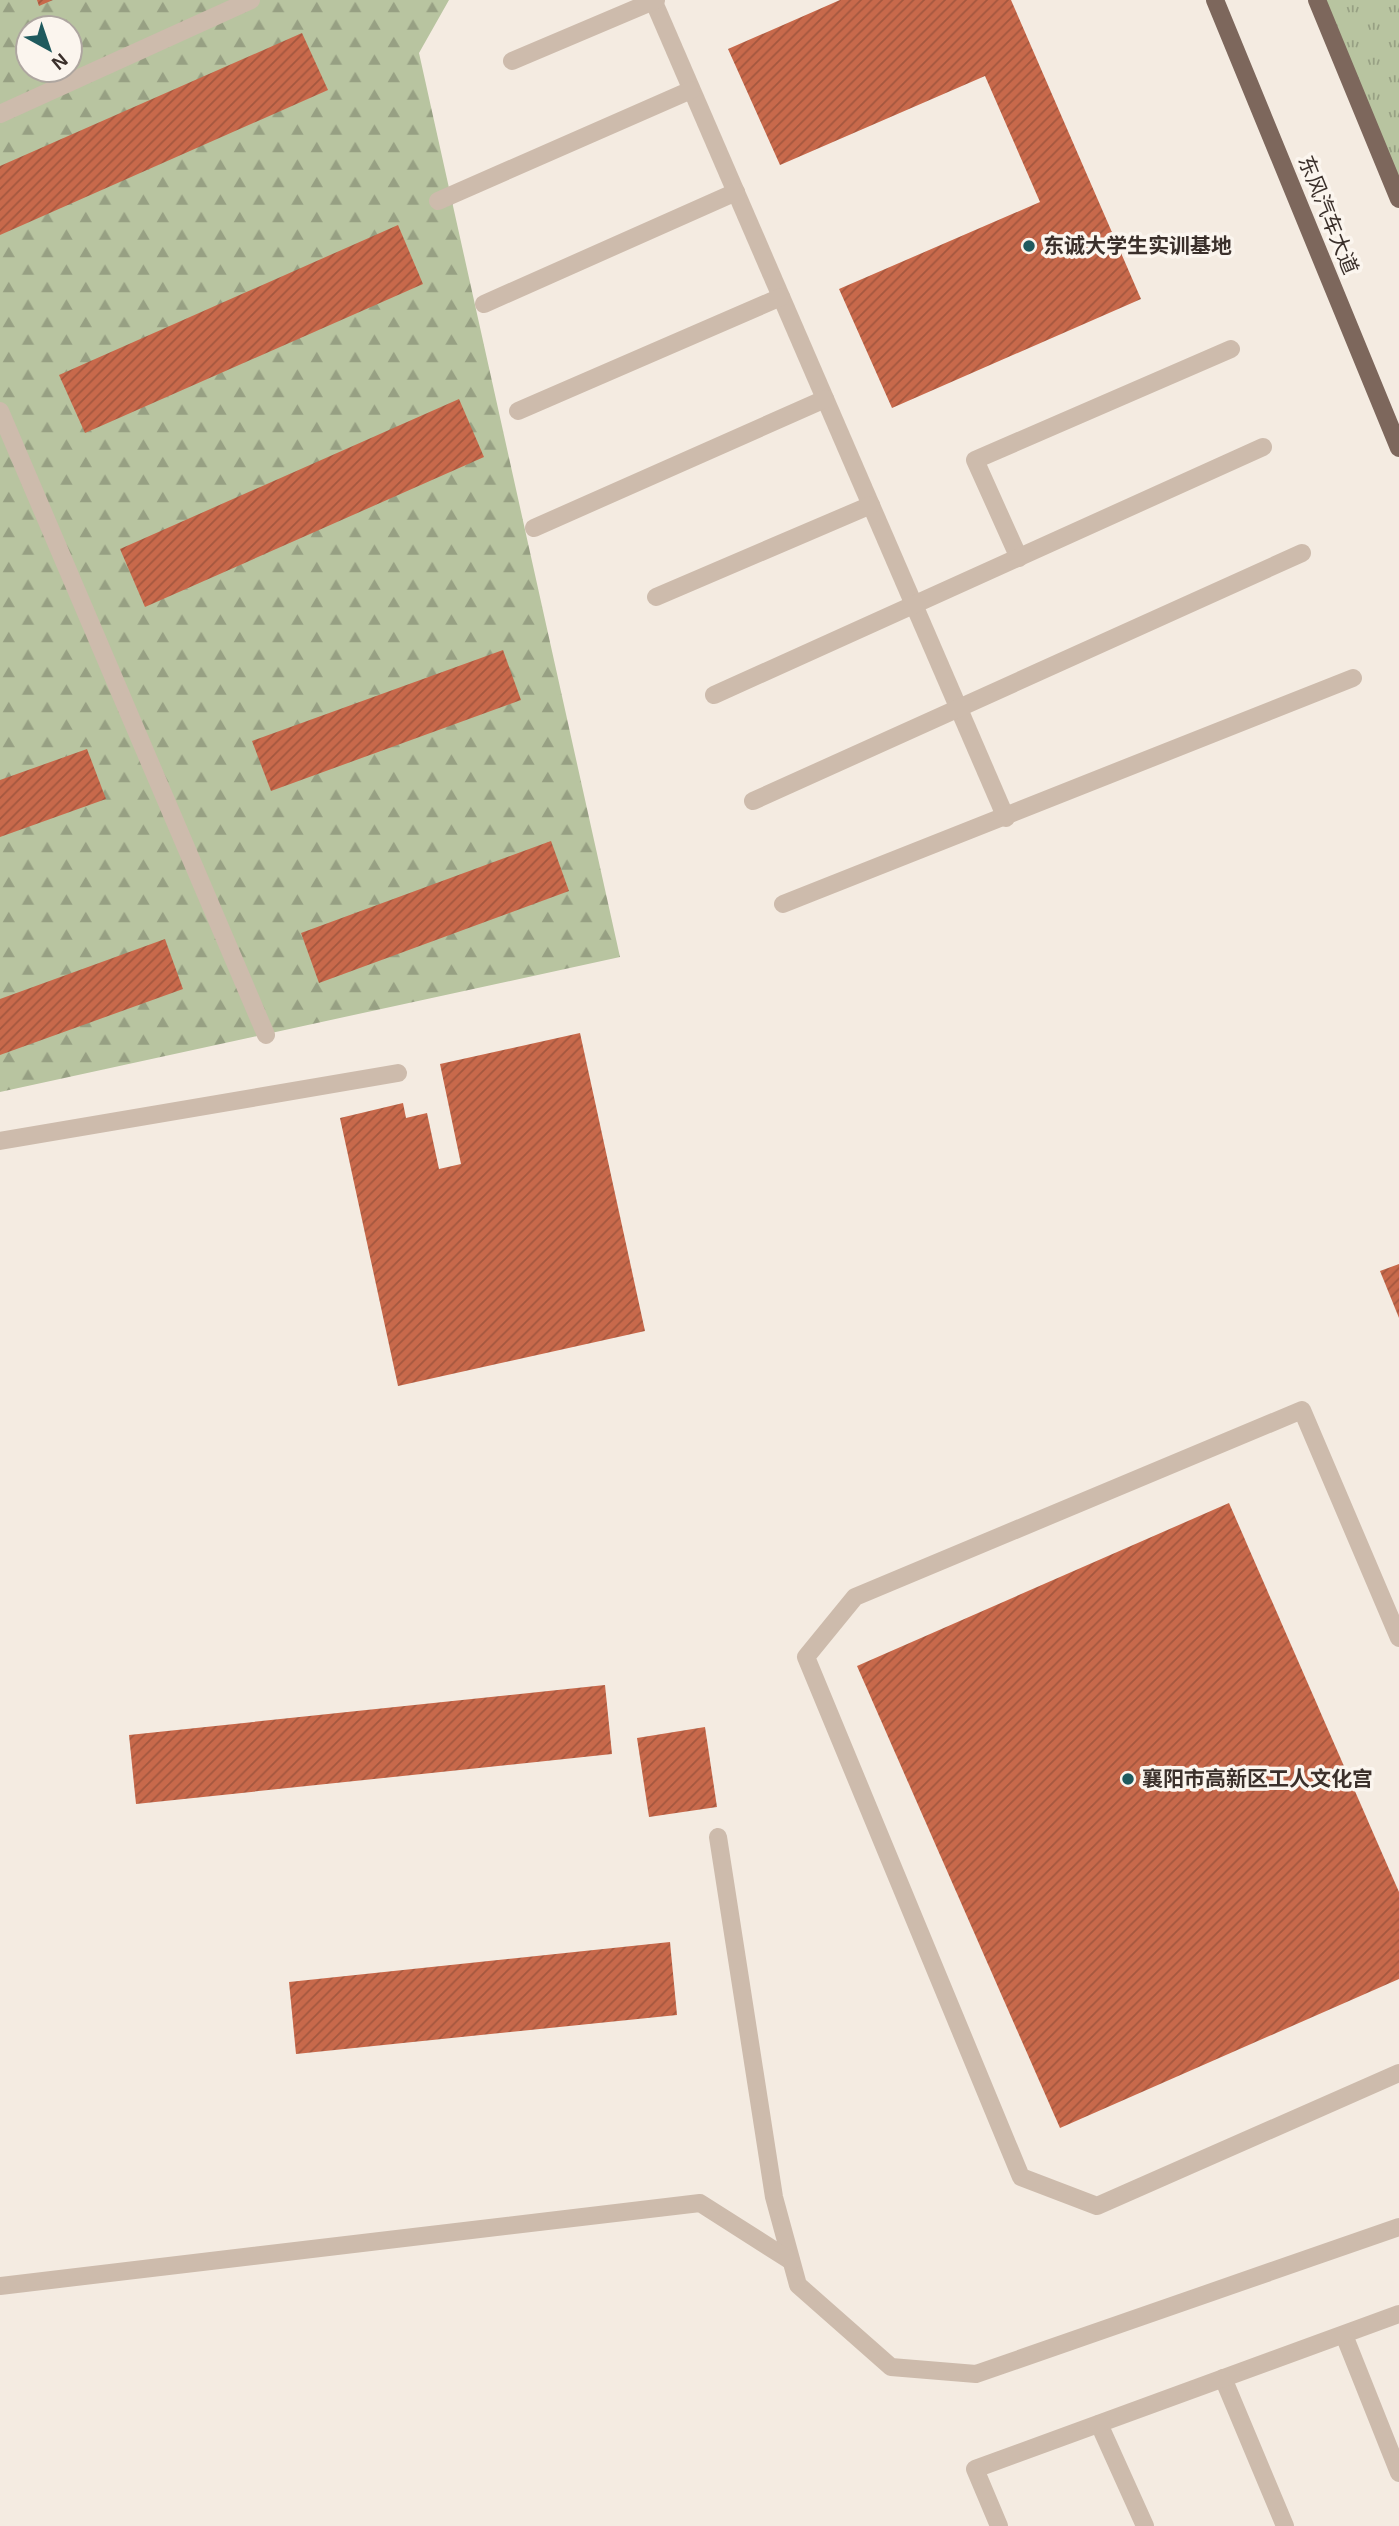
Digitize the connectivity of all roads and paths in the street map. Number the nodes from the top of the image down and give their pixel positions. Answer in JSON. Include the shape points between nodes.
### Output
{"nodes":[{"id":1,"x":251,"y":0,"type":"edge"},
{"id":2,"x":654,"y":0,"type":"edge"},
{"id":3,"x":1215,"y":0,"type":"edge"},
{"id":4,"x":1317,"y":0,"type":"edge"},
{"id":5,"x":512,"y":61,"type":"dead end"},
{"id":6,"x":691,"y":90,"type":"junction"},
{"id":7,"x":0,"y":114,"type":"edge"},
{"id":8,"x":736,"y":192,"type":"junction"},
{"id":9,"x":1399,"y":199,"type":"edge"},
{"id":10,"x":438,"y":201,"type":"dead end"},
{"id":11,"x":781,"y":297,"type":"junction"},
{"id":12,"x":484,"y":304,"type":"dead end"},
{"id":13,"x":1231,"y":349,"type":"dead end"},
{"id":14,"x":825,"y":399,"type":"junction"},
{"id":15,"x":0,"y":411,"type":"edge"},
{"id":16,"x":518,"y":411,"type":"dead end"},
{"id":17,"x":1263,"y":447,"type":"dead end"},
{"id":18,"x":1399,"y":447,"type":"edge"},
{"id":19,"x":871,"y":505,"type":"junction"},
{"id":20,"x":534,"y":528,"type":"dead end"},
{"id":21,"x":1302,"y":554,"type":"dead end"},
{"id":22,"x":1019,"y":558,"type":"junction"},
{"id":23,"x":656,"y":597,"type":"dead end"},
{"id":24,"x":914,"y":606,"type":"junction"},
{"id":25,"x":1353,"y":678,"type":"dead end"},
{"id":26,"x":714,"y":695,"type":"dead end"},
{"id":27,"x":959,"y":709,"type":"junction"},
{"id":28,"x":753,"y":801,"type":"dead end"},
{"id":29,"x":1006,"y":818,"type":"junction"},
{"id":30,"x":783,"y":904,"type":"dead end"},
{"id":31,"x":266,"y":1035,"type":"dead end"},
{"id":32,"x":398,"y":1073,"type":"dead end"},
{"id":33,"x":0,"y":1141,"type":"edge"},
{"id":34,"x":1399,"y":1638,"type":"edge"},
{"id":35,"x":718,"y":1837,"type":"dead end"},
{"id":36,"x":1399,"y":2073,"type":"edge"},
{"id":37,"x":1399,"y":2227,"type":"edge"},
{"id":38,"x":791,"y":2261,"type":"junction"},
{"id":39,"x":0,"y":2286,"type":"edge"},
{"id":40,"x":1399,"y":2314,"type":"edge"},
{"id":41,"x":1344,"y":2335,"type":"junction"},
{"id":42,"x":1223,"y":2378,"type":"junction"},
{"id":43,"x":1099,"y":2424,"type":"junction"},
{"id":44,"x":1399,"y":2473,"type":"edge"},
{"id":45,"x":999,"y":2526,"type":"edge"},
{"id":46,"x":1145,"y":2526,"type":"edge"},
{"id":47,"x":1285,"y":2526,"type":"edge"}],
"edges":[{"from":1,"to":7,"type":"street"},
{"from":2,"to":5,"type":"street"},
{"from":2,"to":6,"type":"street"},
{"from":3,"to":18,"type":"main road","name":"东风汽车大道"},
{"from":4,"to":9,"type":"main road"},
{"from":6,"to":8,"type":"street"},
{"from":6,"to":10,"type":"street"},
{"from":8,"to":11,"type":"street"},
{"from":8,"to":12,"type":"street"},
{"from":11,"to":14,"type":"street"},
{"from":11,"to":16,"type":"street"},
{"from":13,"to":22,"type":"street","via":[[975,460]]},
{"from":14,"to":19,"type":"street"},
{"from":14,"to":20,"type":"street"},
{"from":15,"to":31,"type":"street"},
{"from":17,"to":22,"type":"street"},
{"from":19,"to":23,"type":"street"},
{"from":19,"to":24,"type":"street"},
{"from":21,"to":27,"type":"street"},
{"from":22,"to":24,"type":"street"},
{"from":24,"to":26,"type":"street"},
{"from":24,"to":27,"type":"street"},
{"from":25,"to":29,"type":"street"},
{"from":27,"to":28,"type":"street"},
{"from":27,"to":29,"type":"street"},
{"from":29,"to":30,"type":"street"},
{"from":32,"to":33,"type":"street"},
{"from":34,"to":36,"type":"street","via":[[1302,1410],[855,1597],[806,1657],[1021,2177],[1097,2206]]},
{"from":35,"to":38,"type":"street","via":[[774,2197]]},
{"from":37,"to":38,"type":"street","via":[[976,2374],[891,2367],[798,2285]]},
{"from":38,"to":39,"type":"street","via":[[700,2203]]},
{"from":40,"to":41,"type":"street"},
{"from":41,"to":42,"type":"street"},
{"from":41,"to":44,"type":"street"},
{"from":42,"to":43,"type":"street"},
{"from":42,"to":47,"type":"street"},
{"from":43,"to":45,"type":"street","via":[[975,2469]]},
{"from":43,"to":46,"type":"street"}]}
